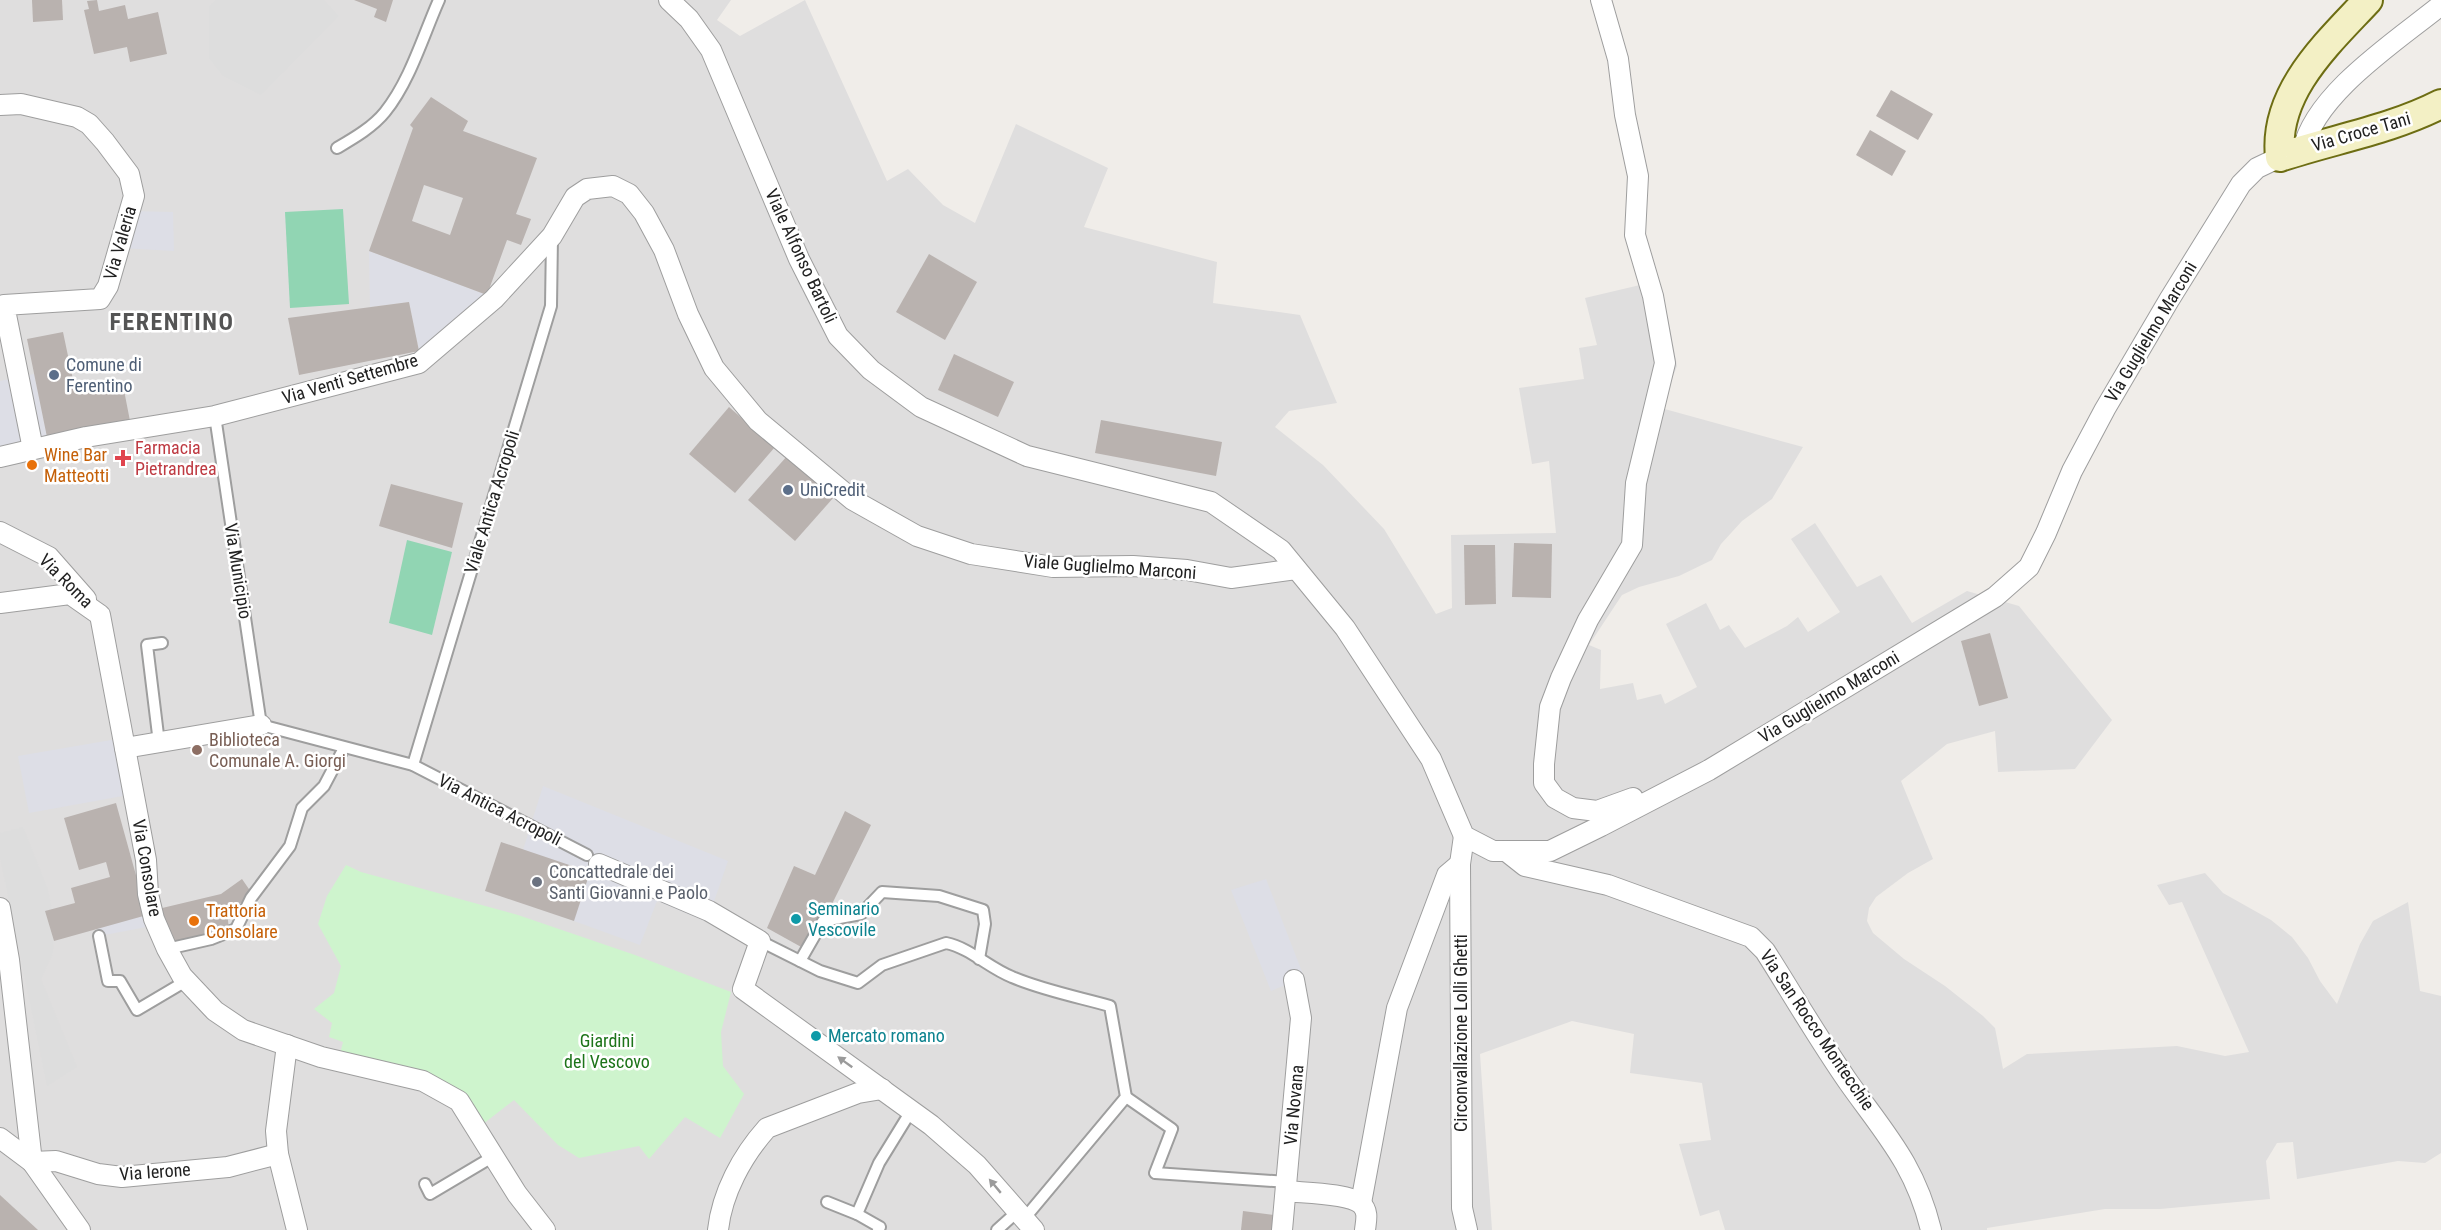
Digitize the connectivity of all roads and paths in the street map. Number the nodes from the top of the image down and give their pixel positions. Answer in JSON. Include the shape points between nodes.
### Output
{"nodes":[{"id":1,"x":439,"y":0,"type":"edge"},
{"id":2,"x":669,"y":0,"type":"edge"},
{"id":3,"x":1601,"y":0,"type":"edge"},
{"id":4,"x":2368,"y":0,"type":"edge"},
{"id":5,"x":2441,"y":5,"type":"edge"},
{"id":6,"x":2441,"y":104,"type":"edge"},
{"id":7,"x":0,"y":105,"type":"edge"},
{"id":8,"x":337,"y":148,"type":"dead end"},
{"id":9,"x":2291,"y":153,"type":"junction"},
{"id":10,"x":629,"y":194,"type":"joint"},
{"id":11,"x":552,"y":236,"type":"junction"},
{"id":12,"x":2,"y":306,"type":"edge"},
{"id":13,"x":215,"y":416,"type":"junction"},
{"id":14,"x":33,"y":448,"type":"junction"},
{"id":15,"x":0,"y":457,"type":"edge"},
{"id":16,"x":0,"y":532,"type":"edge"},
{"id":17,"x":1296,"y":569,"type":"junction"},
{"id":18,"x":0,"y":603,"type":"edge"},
{"id":19,"x":100,"y":615,"type":"junction"},
{"id":20,"x":162,"y":643,"type":"dead end"},
{"id":21,"x":261,"y":725,"type":"junction"},
{"id":22,"x":159,"y":743,"type":"junction"},
{"id":23,"x":125,"y":748,"type":"junction"},
{"id":24,"x":345,"y":748,"type":"junction"},
{"id":25,"x":413,"y":765,"type":"junction"},
{"id":26,"x":1653,"y":799,"type":"junction"},
{"id":27,"x":1464,"y":836,"type":"junction"},
{"id":28,"x":1506,"y":851,"type":"junction"},
{"id":29,"x":593,"y":859,"type":"joint"},
{"id":30,"x":1460,"y":864,"type":"junction"},
{"id":31,"x":0,"y":908,"type":"edge"},
{"id":32,"x":99,"y":936,"type":"dead end"},
{"id":33,"x":760,"y":941,"type":"junction"},
{"id":34,"x":167,"y":949,"type":"junction"},
{"id":35,"x":979,"y":959,"type":"junction"},
{"id":36,"x":800,"y":961,"type":"junction"},
{"id":37,"x":1294,"y":980,"type":"dead end"},
{"id":38,"x":186,"y":981,"type":"junction"},
{"id":39,"x":287,"y":1045,"type":"junction"},
{"id":40,"x":882,"y":1089,"type":"junction"},
{"id":41,"x":1126,"y":1097,"type":"junction"},
{"id":42,"x":911,"y":1111,"type":"junction"},
{"id":43,"x":0,"y":1138,"type":"edge"},
{"id":44,"x":278,"y":1154,"type":"junction"},
{"id":45,"x":494,"y":1156,"type":"junction"},
{"id":46,"x":32,"y":1162,"type":"junction"},
{"id":47,"x":425,"y":1184,"type":"dead end"},
{"id":48,"x":1287,"y":1187,"type":"junction"},
{"id":49,"x":827,"y":1203,"type":"dead end"},
{"id":50,"x":1361,"y":1203,"type":"junction"},
{"id":51,"x":857,"y":1214,"type":"junction"},
{"id":52,"x":1025,"y":1221,"type":"edge"},
{"id":53,"x":80,"y":1230,"type":"edge"},
{"id":54,"x":297,"y":1230,"type":"edge"},
{"id":55,"x":545,"y":1230,"type":"edge"},
{"id":56,"x":718,"y":1230,"type":"edge"},
{"id":57,"x":878,"y":1230,"type":"edge"},
{"id":58,"x":997,"y":1230,"type":"edge"},
{"id":59,"x":1282,"y":1230,"type":"edge"},
{"id":60,"x":1365,"y":1230,"type":"edge"},
{"id":61,"x":1467,"y":1230,"type":"edge"},
{"id":62,"x":1931,"y":1230,"type":"edge"}],
"edges":[{"from":1,"to":8,"type":"lane","via":[[385,112]]},
{"from":2,"to":17,"type":"street","name":"Viale Alfonso Bartoli","via":[[689,19],[711,50],[799,259],[838,336],[871,370],[921,407],[1027,456],[1211,502],[1281,550]]},
{"from":3,"to":26,"type":"street","via":[[1618,59],[1638,176],[1635,236],[1653,296],[1665,363],[1636,483],[1632,545],[1583,628],[1553,698],[1545,740],[1544,783],[1555,798],[1573,808],[1597,811],[1641,795]]},
{"from":4,"to":9,"type":"main road","via":[[2306,72],[2288,102],[2281,125]]},
{"from":5,"to":9,"type":"street","via":[[2373,57],[2314,121]]},
{"from":6,"to":9,"type":"main road","name":"Via Croce Tani","via":[[2409,120]]},
{"from":7,"to":12,"type":"street","name":"Via Valeria","via":[[21,104],[57,111],[89,124],[129,174],[134,196],[108,286],[100,299]]},
{"from":9,"to":26,"type":"street","name":"Via Guglielmo Marconi","via":[[2257,168],[2241,184],[2169,300],[2072,471],[2029,567],[1995,597],[1709,770]]},
{"from":10,"to":11,"type":"street","name":"Via Venti Settembre","via":[[613,186],[586,189],[575,197]]},
{"from":10,"to":17,"type":"street","name":"Viale Guglielmo Marconi","via":[[664,250],[714,368],[758,421],[854,500],[917,536],[971,554],[1053,567],[1132,566],[1231,578]]},
{"from":11,"to":13,"type":"street","name":"Via Venti Settembre","via":[[494,299],[419,363]]},
{"from":11,"to":25,"type":"lane","name":"Viale Antica Acropoli","via":[[551,306]]},
{"from":12,"to":14,"type":"street"},
{"from":13,"to":14,"type":"street","name":"Via Venti Settembre"},
{"from":13,"to":21,"type":"lane","name":"Via Municipio"},
{"from":14,"to":15,"type":"street","name":"Via Venti Settembre"},
{"from":16,"to":19,"type":"street","name":"Via Roma","via":[[49,557]]},
{"from":17,"to":27,"type":"street","via":[[1345,628],[1431,759]]},
{"from":18,"to":19,"type":"street","via":[[69,594]]},
{"from":19,"to":23,"type":"street","name":"Via Consolare"},
{"from":20,"to":22,"type":"lane","via":[[147,645]]},
{"from":21,"to":22,"type":"street"},
{"from":21,"to":24,"type":"lane","name":"Via Antica Acropoli"},
{"from":22,"to":23,"type":"street"},
{"from":23,"to":34,"type":"street","name":"Via Consolare","via":[[146,860],[148,894]]},
{"from":24,"to":25,"type":"lane","name":"Via Antica Acropoli"},
{"from":24,"to":34,"type":"lane","via":[[324,786],[302,808],[290,846],[251,898],[236,929]]},
{"from":25,"to":29,"type":"lane","name":"Via Antica Acropoli"},
{"from":26,"to":28,"type":"street","name":"Via Guglielmo Marconi","via":[[1550,851]]},
{"from":27,"to":28,"type":"street","name":"Via Guglielmo Marconi","via":[[1493,851]]},
{"from":27,"to":30,"type":"street","name":"Circonvallazione Lolli Ghetti"},
{"from":28,"to":62,"type":"street","name":"Via San Rocco Montecchie","via":[[1526,866],[1608,885],[1751,937],[1765,951],[1849,1083],[1896,1145],[1911,1172]]},
{"from":29,"to":33,"type":"street","via":[[709,911]]},
{"from":30,"to":50,"type":"street","via":[[1447,875],[1397,1008]]},
{"from":30,"to":61,"type":"street","name":"Circonvallazione Lolli Ghetti","via":[[1462,1208]]},
{"from":31,"to":46,"type":"street"},
{"from":32,"to":38,"type":"lane","via":[[108,981],[120,981],[137,1010]]},
{"from":33,"to":36,"type":"lane"},
{"from":40,"to":33,"type":"street","one_way":true,"via":[[742,989]]},
{"from":34,"to":38,"type":"street","name":"Via Consolare"},
{"from":35,"to":36,"type":"lane","via":[[946,943],[882,965],[858,983]]},
{"from":35,"to":36,"type":"lane","via":[[985,924],[983,910],[939,896],[882,892],[861,914],[823,921]]},
{"from":35,"to":41,"type":"lane","via":[[1015,979],[1110,1006]]},
{"from":37,"to":48,"type":"street","name":"Via Novana","via":[[1301,1018]]},
{"from":38,"to":39,"type":"street","name":"Via Consolare","via":[[215,1011],[243,1030]]},
{"from":39,"to":44,"type":"street","via":[[276,1131]]},
{"from":39,"to":45,"type":"street","name":"Via Consolare","via":[[423,1081],[441,1090],[459,1101]]},
{"from":40,"to":42,"type":"street"},
{"from":40,"to":56,"type":"street","via":[[858,1093],[767,1128],[720,1207]]},
{"from":41,"to":48,"type":"lane","via":[[1172,1129],[1155,1173]]},
{"from":41,"to":52,"type":"lane"},
{"from":42,"to":51,"type":"lane","via":[[879,1163]]},
{"from":52,"to":42,"type":"street","one_way":true,"via":[[977,1165]]},
{"from":43,"to":46,"type":"street"},
{"from":44,"to":46,"type":"street","name":"Via Ierone","via":[[228,1167],[122,1177],[56,1161]]},
{"from":44,"to":54,"type":"street"},
{"from":45,"to":47,"type":"lane","via":[[430,1194]]},
{"from":45,"to":55,"type":"street","name":"Via Consolare"},
{"from":46,"to":53,"type":"street"},
{"from":48,"to":50,"type":"street"},
{"from":48,"to":59,"type":"street","name":"Via Novana"},
{"from":49,"to":51,"type":"lane"},
{"from":50,"to":60,"type":"street","via":[[1367,1216]]},
{"from":51,"to":57,"type":"lane","via":[[880,1227]]},
{"from":52,"to":58,"type":"lane"}]}
